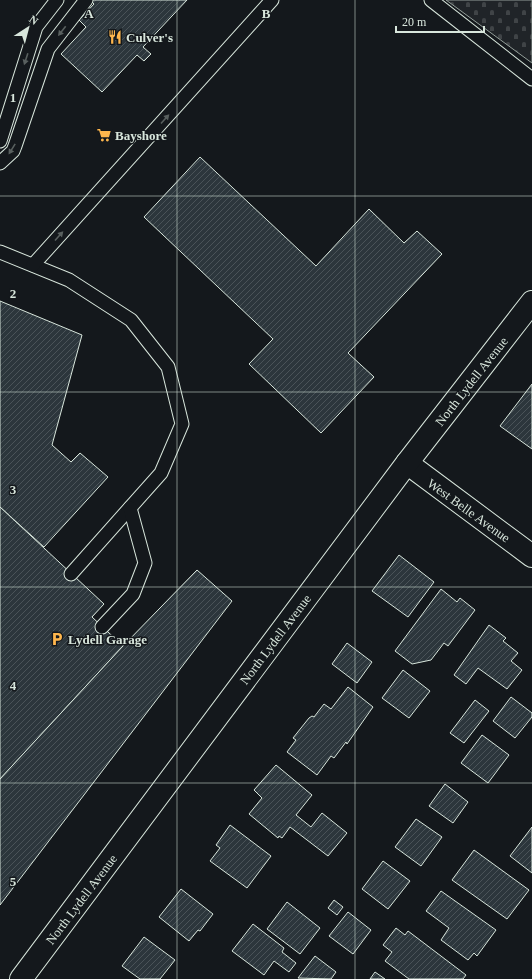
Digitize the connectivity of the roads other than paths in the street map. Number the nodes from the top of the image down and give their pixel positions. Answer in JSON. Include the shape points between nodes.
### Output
{"nodes":[{"id":1,"x":57,"y":0,"type":"edge"},
{"id":2,"x":86,"y":0,"type":"edge"},
{"id":3,"x":272,"y":0,"type":"edge"},
{"id":4,"x":431,"y":0,"type":"edge"},
{"id":5,"x":532,"y":79,"type":"edge"},
{"id":6,"x":0,"y":141,"type":"edge"},
{"id":7,"x":0,"y":163,"type":"edge"},
{"id":8,"x":0,"y":252,"type":"edge"},
{"id":9,"x":33,"y":265,"type":"junction"},
{"id":10,"x":532,"y":302,"type":"edge"},
{"id":11,"x":407,"y":463,"type":"junction"},
{"id":12,"x":130,"y":508,"type":"junction"},
{"id":13,"x":532,"y":556,"type":"edge"},
{"id":14,"x":71,"y":574,"type":"dead end"},
{"id":15,"x":102,"y":627,"type":"dead end"},
{"id":16,"x":21,"y":979,"type":"edge"}],
"edges":[{"from":1,"to":6,"type":"lane","one_way":true,"via":[[36,27]]},
{"from":2,"to":7,"type":"lane","one_way":true,"via":[[48,49],[13,151]]},
{"from":9,"to":3,"type":"lane","one_way":true},
{"from":4,"to":5,"type":"lane"},
{"from":8,"to":9,"type":"lane"},
{"from":9,"to":12,"type":"lane","via":[[69,280],[131,320],[168,367],[182,424],[161,473]]},
{"from":10,"to":11,"type":"street","name":"North Lydell Avenue"},
{"from":11,"to":13,"type":"street","name":"West Belle Avenue"},
{"from":11,"to":16,"type":"street","name":"North Lydell Avenue"},
{"from":12,"to":14,"type":"lane"},
{"from":12,"to":15,"type":"lane","via":[[145,562],[133,594]]}]}
